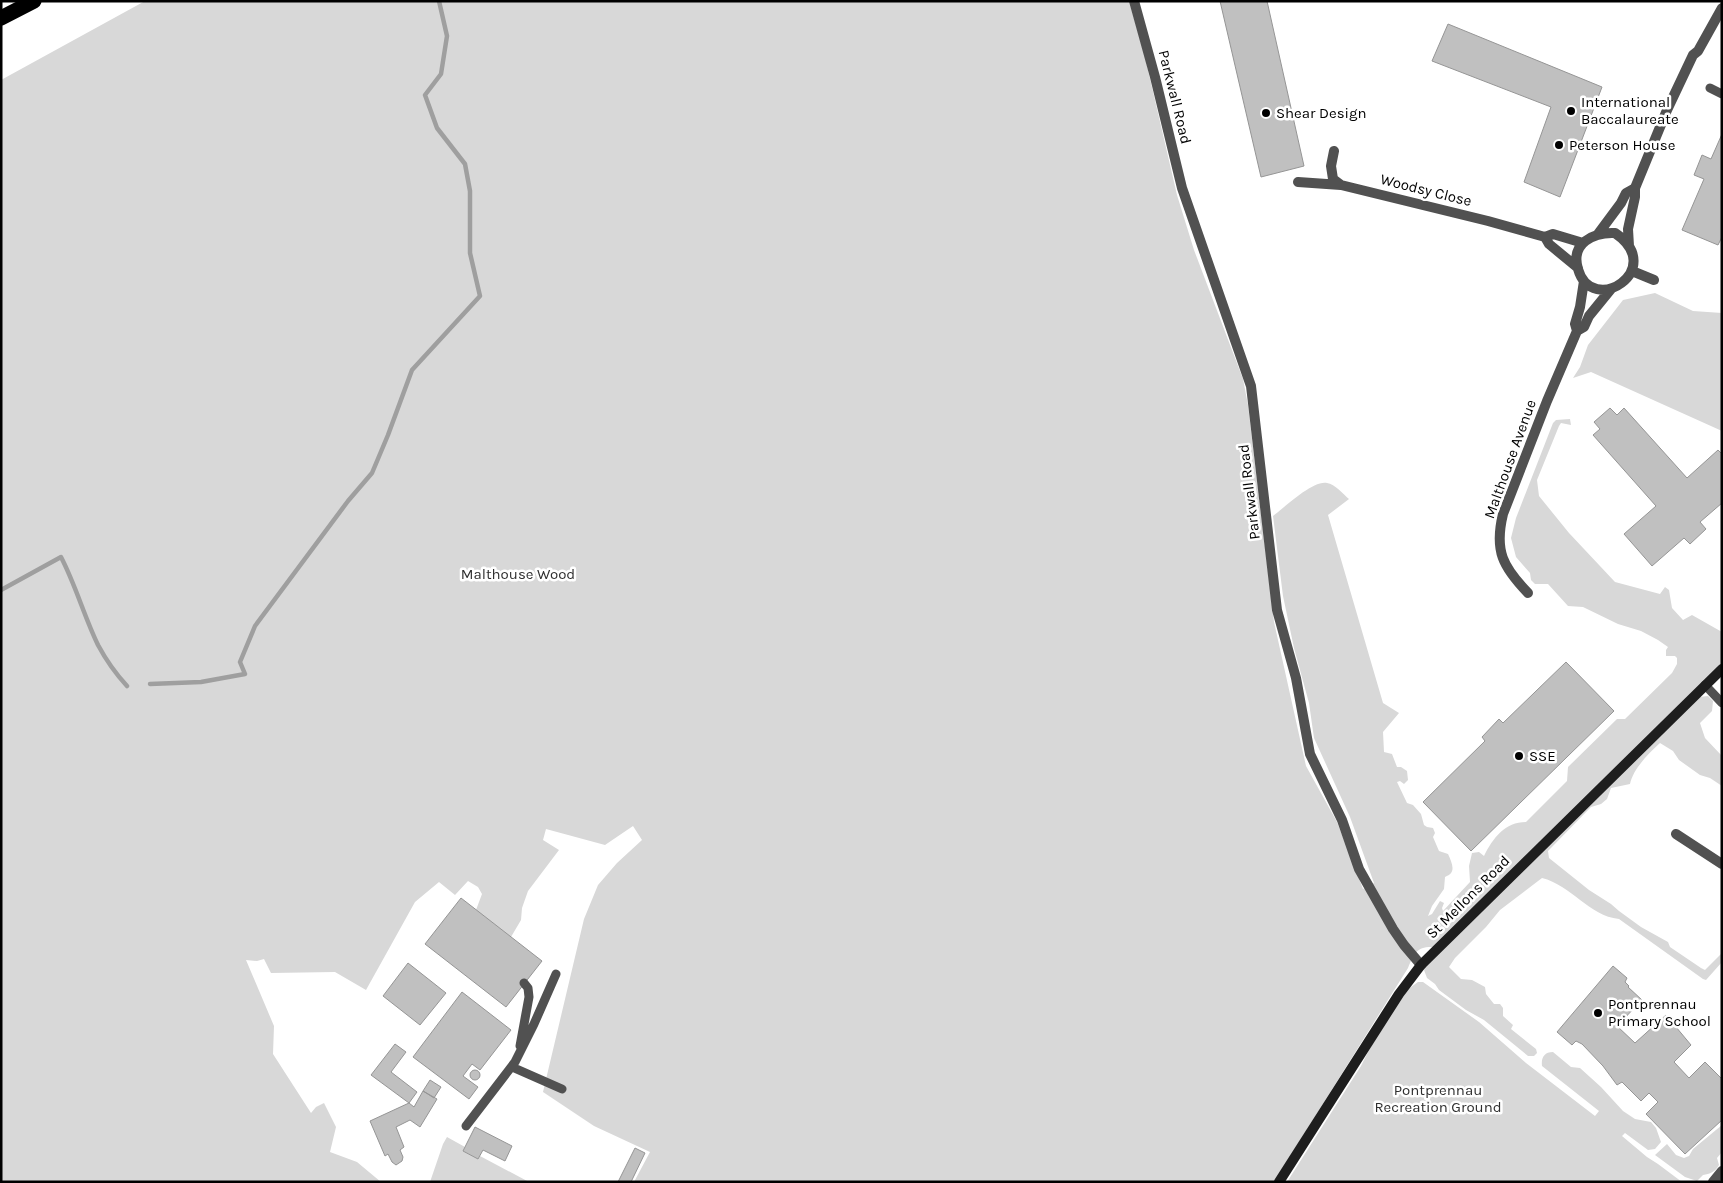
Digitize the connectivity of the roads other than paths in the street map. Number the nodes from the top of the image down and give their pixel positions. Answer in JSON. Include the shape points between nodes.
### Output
{"nodes":[{"id":1,"x":34,"y":1,"type":"edge"},
{"id":2,"x":1134,"y":1,"type":"edge"},
{"id":3,"x":1722,"y":8,"type":"edge"},
{"id":4,"x":1,"y":18,"type":"edge"},
{"id":5,"x":1710,"y":88,"type":"dead end"},
{"id":6,"x":1722,"y":94,"type":"edge"},
{"id":7,"x":1334,"y":151,"type":"dead end"},
{"id":8,"x":1298,"y":182,"type":"dead end"},
{"id":9,"x":1341,"y":184,"type":"junction"},
{"id":10,"x":1634,"y":188,"type":"junction"},
{"id":11,"x":1598,"y":234,"type":"junction"},
{"id":12,"x":1545,"y":237,"type":"junction"},
{"id":13,"x":1583,"y":243,"type":"junction"},
{"id":14,"x":1629,"y":246,"type":"junction"},
{"id":15,"x":1578,"y":268,"type":"junction"},
{"id":16,"x":1632,"y":271,"type":"junction"},
{"id":17,"x":1654,"y":280,"type":"dead end"},
{"id":18,"x":1584,"y":281,"type":"junction"},
{"id":19,"x":1611,"y":289,"type":"junction"},
{"id":20,"x":1577,"y":331,"type":"junction"},
{"id":21,"x":1528,"y":593,"type":"dead end"},
{"id":22,"x":1722,"y":669,"type":"edge"},
{"id":23,"x":1705,"y":685,"type":"junction"},
{"id":24,"x":1722,"y":703,"type":"edge"},
{"id":25,"x":1676,"y":834,"type":"dead end"},
{"id":26,"x":1722,"y":864,"type":"edge"},
{"id":27,"x":1421,"y":965,"type":"junction"},
{"id":28,"x":556,"y":974,"type":"dead end"},
{"id":29,"x":524,"y":984,"type":"dead end"},
{"id":30,"x":518,"y":1055,"type":"junction"},
{"id":31,"x":512,"y":1067,"type":"junction"},
{"id":32,"x":562,"y":1089,"type":"dead end"},
{"id":33,"x":466,"y":1126,"type":"dead end"},
{"id":34,"x":1722,"y":1171,"type":"edge"},
{"id":35,"x":1280,"y":1182,"type":"edge"},
{"id":36,"x":1713,"y":1182,"type":"edge"}],
"edges":[{"from":1,"to":4,"type":"highway"},
{"from":2,"to":27,"type":"street","name":"Parkwall Road","via":[[1182,188],[1251,386],[1277,610],[1296,678],[1310,754],[1342,820],[1359,869],[1393,930]]},
{"from":3,"to":10,"type":"street","via":[[1690,61]]},
{"from":5,"to":6,"type":"lane"},
{"from":7,"to":9,"type":"street","via":[[1333,179]]},
{"from":8,"to":9,"type":"street","name":"Woodsy Close"},
{"from":9,"to":12,"type":"street","name":"Woodsy Close"},
{"from":10,"to":11,"type":"street","via":[[1626,193]]},
{"from":10,"to":14,"type":"street"},
{"from":11,"to":13,"type":"street"},
{"from":11,"to":14,"type":"street","via":[[1615,233]]},
{"from":12,"to":13,"type":"street","name":"Woodsy Close","via":[[1553,234]]},
{"from":12,"to":15,"type":"street"},
{"from":13,"to":15,"type":"street","via":[[1578,250]]},
{"from":14,"to":16,"type":"street","via":[[1633,254]]},
{"from":15,"to":18,"type":"street"},
{"from":16,"to":17,"type":"street"},
{"from":16,"to":19,"type":"street","via":[[1620,286]]},
{"from":18,"to":19,"type":"street","via":[[1602,290]]},
{"from":18,"to":20,"type":"street","name":"Malthouse Avenue","via":[[1575,324]]},
{"from":19,"to":20,"type":"street","name":"Malthouse Avenue","via":[[1584,327]]},
{"from":20,"to":21,"type":"street","name":"Malthouse Avenue","via":[[1547,401],[1499,531],[1505,565]]},
{"from":22,"to":23,"type":"main road","name":"St Mellons Road"},
{"from":23,"to":24,"type":"lane"},
{"from":23,"to":27,"type":"main road","name":"St Mellons Road"},
{"from":25,"to":26,"type":"street"},
{"from":27,"to":35,"type":"main road","name":"St Mellons Road","via":[[1388,1010]]},
{"from":28,"to":30,"type":"lane"},
{"from":29,"to":30,"type":"lane","via":[[529,997]]},
{"from":30,"to":31,"type":"lane"},
{"from":31,"to":32,"type":"lane"},
{"from":31,"to":33,"type":"lane"},
{"from":34,"to":36,"type":"street"}]}
